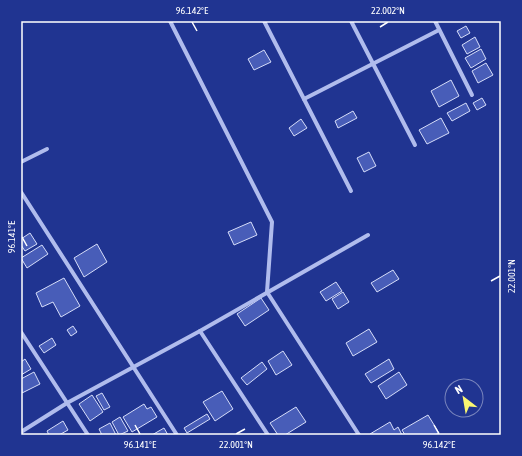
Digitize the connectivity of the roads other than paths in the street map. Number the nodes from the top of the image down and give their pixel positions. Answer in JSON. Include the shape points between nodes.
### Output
{"nodes":[{"id":1,"x":170,"y":21,"type":"edge"},
{"id":2,"x":264,"y":21,"type":"edge"},
{"id":3,"x":351,"y":21,"type":"edge"},
{"id":4,"x":435,"y":21,"type":"edge"},
{"id":5,"x":439,"y":30,"type":"junction"},
{"id":6,"x":373,"y":63,"type":"junction"},
{"id":7,"x":472,"y":95,"type":"dead end"},
{"id":8,"x":304,"y":99,"type":"junction"},
{"id":9,"x":416,"y":146,"type":"dead end"},
{"id":10,"x":47,"y":149,"type":"dead end"},
{"id":11,"x":21,"y":162,"type":"edge"},
{"id":12,"x":351,"y":191,"type":"dead end"},
{"id":13,"x":21,"y":192,"type":"edge"},
{"id":14,"x":368,"y":235,"type":"dead end"},
{"id":15,"x":267,"y":292,"type":"junction"},
{"id":16,"x":200,"y":331,"type":"junction"},
{"id":17,"x":21,"y":332,"type":"edge"},
{"id":18,"x":132,"y":367,"type":"junction"},
{"id":19,"x":67,"y":403,"type":"junction"},
{"id":20,"x":21,"y":432,"type":"edge"},
{"id":21,"x":88,"y":435,"type":"edge"},
{"id":22,"x":177,"y":435,"type":"edge"},
{"id":23,"x":268,"y":435,"type":"edge"},
{"id":24,"x":359,"y":435,"type":"edge"}],
"edges":[{"from":1,"to":15,"type":"street","via":[[272,222]]},
{"from":2,"to":8,"type":"street"},
{"from":3,"to":6,"type":"street"},
{"from":4,"to":5,"type":"street"},
{"from":5,"to":6,"type":"street"},
{"from":5,"to":7,"type":"street"},
{"from":6,"to":8,"type":"street"},
{"from":6,"to":9,"type":"street"},
{"from":8,"to":12,"type":"street"},
{"from":10,"to":11,"type":"street"},
{"from":13,"to":18,"type":"street"},
{"from":14,"to":15,"type":"street"},
{"from":15,"to":16,"type":"street"},
{"from":15,"to":24,"type":"street"},
{"from":16,"to":18,"type":"street"},
{"from":16,"to":23,"type":"street"},
{"from":17,"to":19,"type":"street"},
{"from":18,"to":19,"type":"street"},
{"from":18,"to":22,"type":"street"},
{"from":19,"to":20,"type":"street"},
{"from":19,"to":21,"type":"street"}]}
